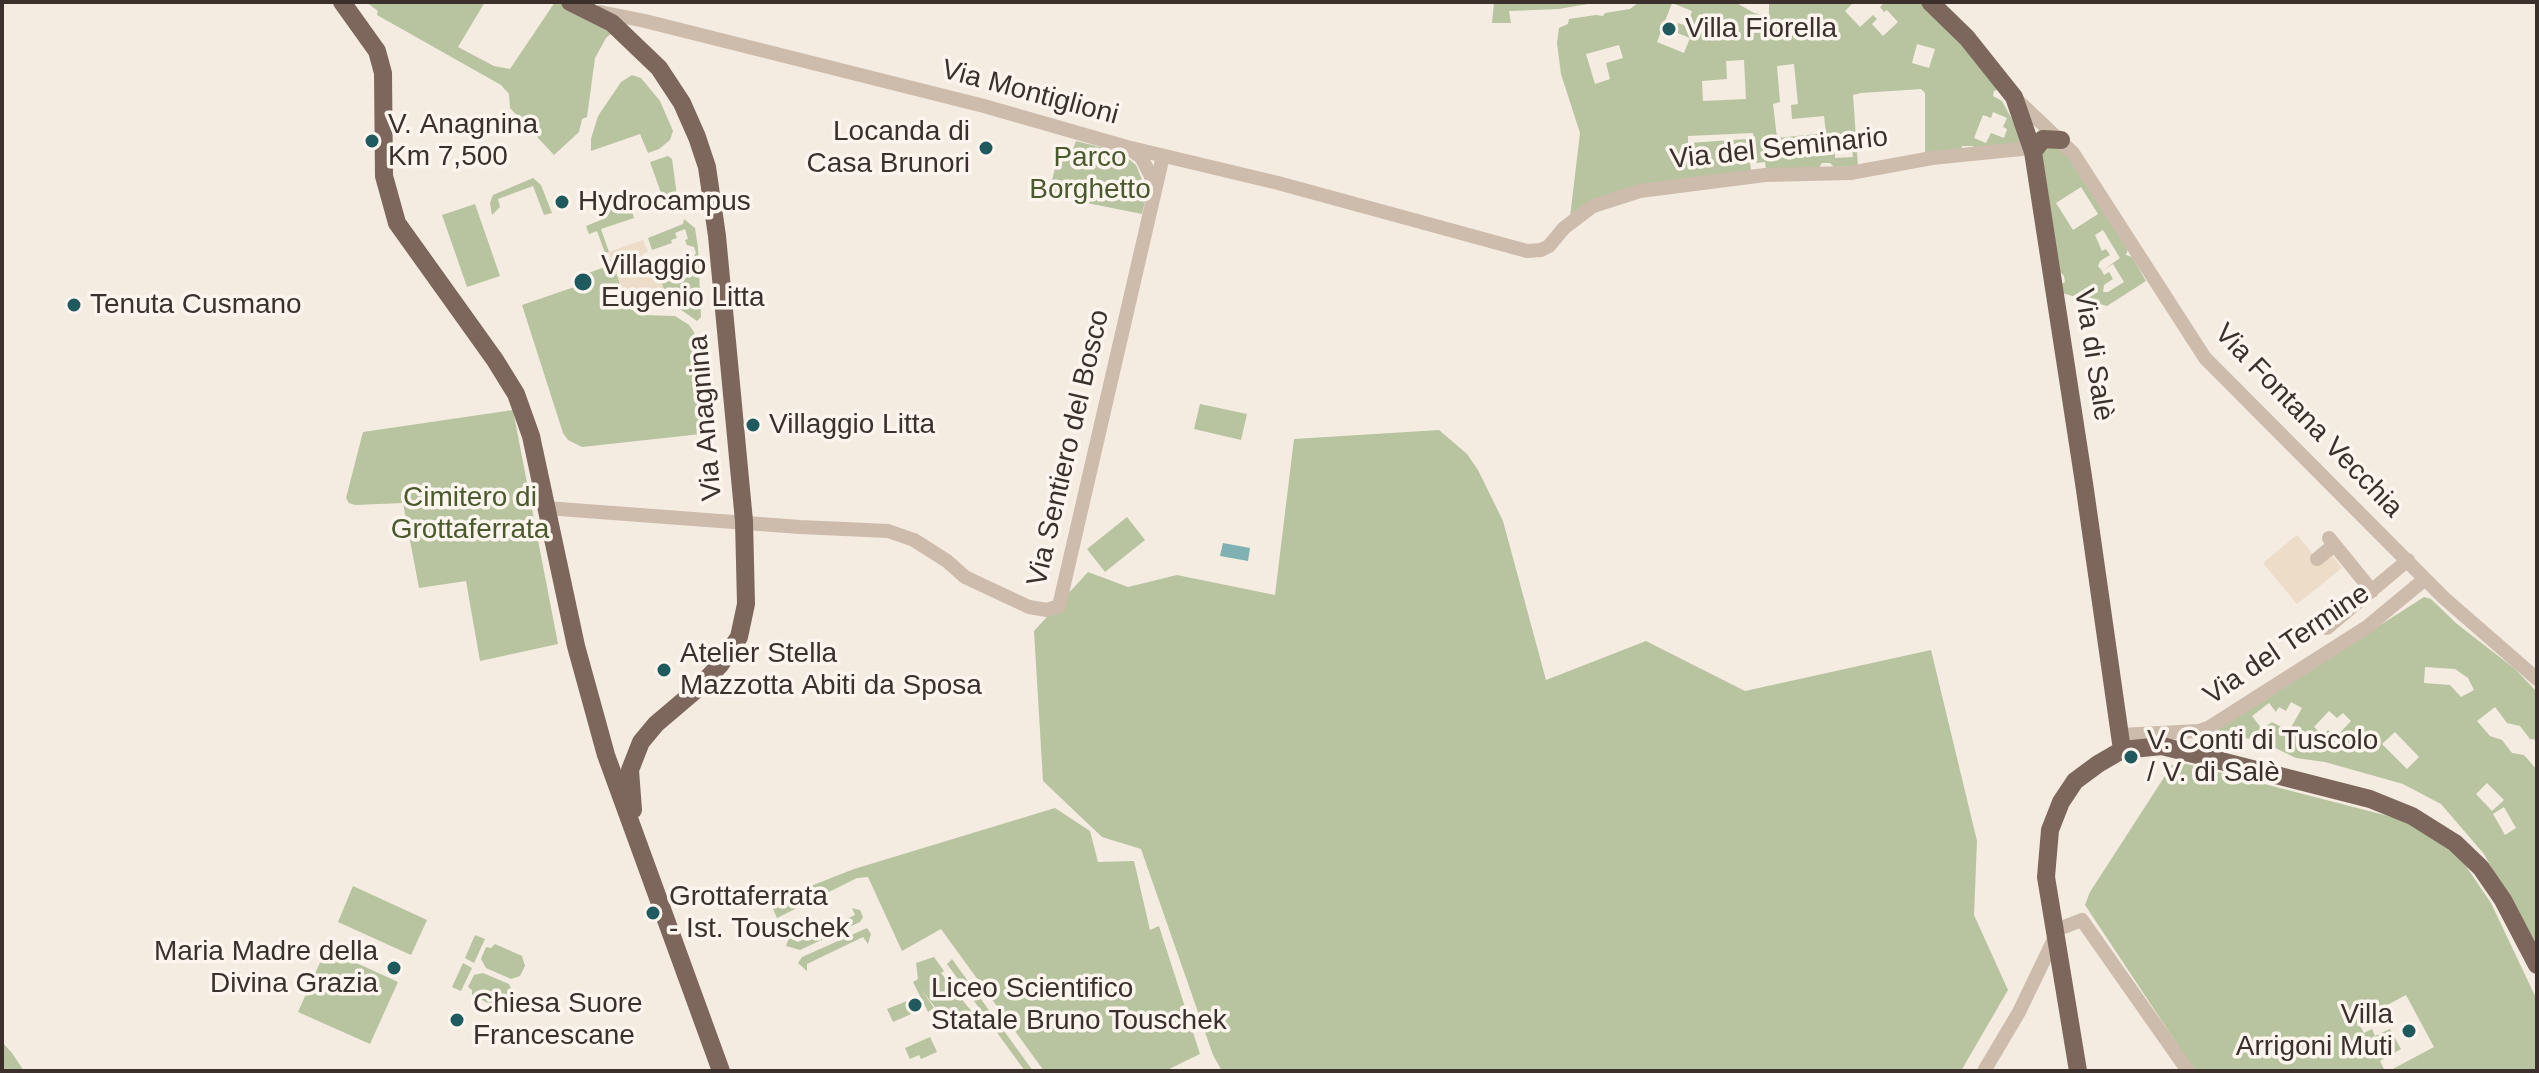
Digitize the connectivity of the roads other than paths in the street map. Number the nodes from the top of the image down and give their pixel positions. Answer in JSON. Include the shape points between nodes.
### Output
{"nodes":[{"id":1,"x":342,"y":2,"type":"edge"},
{"id":2,"x":570,"y":2,"type":"edge"},
{"id":3,"x":1930,"y":2,"type":"edge"},
{"id":4,"x":588,"y":10,"type":"junction"},
{"id":5,"x":645,"y":21,"type":"junction"},
{"id":6,"x":636,"y":44,"type":"junction"},
{"id":7,"x":2014,"y":97,"type":"junction"},
{"id":8,"x":2061,"y":140,"type":"junction"},
{"id":9,"x":1127,"y":147,"type":"junction"},
{"id":10,"x":2032,"y":150,"type":"junction"},
{"id":11,"x":1163,"y":156,"type":"junction"},
{"id":12,"x":1151,"y":202,"type":"junction"},
{"id":13,"x":1549,"y":246,"type":"joint"},
{"id":14,"x":546,"y":508,"type":"junction"},
{"id":15,"x":744,"y":521,"type":"junction"},
{"id":16,"x":2317,"y":559,"type":"dead end"},
{"id":17,"x":2408,"y":560,"type":"junction"},
{"id":18,"x":2425,"y":579,"type":"junction"},
{"id":19,"x":2372,"y":591,"type":"junction"},
{"id":20,"x":2352,"y":608,"type":"junction"},
{"id":21,"x":2367,"y":627,"type":"junction"},
{"id":22,"x":2327,"y":628,"type":"dead end"},
{"id":23,"x":2537,"y":679,"type":"edge"},
{"id":24,"x":2121,"y":743,"type":"junction"},
{"id":25,"x":606,"y":755,"type":"junction"},
{"id":26,"x":630,"y":770,"type":"junction"},
{"id":27,"x":637,"y":844,"type":"junction"},
{"id":28,"x":2057,"y":931,"type":"junction"},
{"id":29,"x":2537,"y":965,"type":"edge"},
{"id":30,"x":720,"y":1070,"type":"edge"},
{"id":31,"x":1984,"y":1071,"type":"edge"},
{"id":32,"x":2078,"y":1071,"type":"edge"},
{"id":33,"x":2188,"y":1071,"type":"edge"}],
"edges":[{"from":1,"to":14,"type":"main road","name":"Via Anagnina","via":[[377,51],[383,73],[384,176],[397,223],[516,394]]},
{"from":2,"to":4,"type":"main road","name":"Via Anagnina"},
{"from":3,"to":7,"type":"main road","name":"Via di Salè"},
{"from":4,"to":5,"type":"street","name":"Via Montiglioni"},
{"from":4,"to":6,"type":"main road","name":"Via Anagnina"},
{"from":5,"to":6,"type":"street","via":[[634,27]]},
{"from":5,"to":9,"type":"street","name":"Via Montiglioni"},
{"from":6,"to":15,"type":"main road","name":"Via Anagnina","via":[[682,103],[707,167]]},
{"from":7,"to":8,"type":"street","name":"Via Fontana Vecchia"},
{"from":7,"to":10,"type":"main road","name":"Via di Salè"},
{"from":8,"to":10,"type":"main road","via":[[2043,139]]},
{"from":8,"to":17,"type":"street","name":"Via Fontana Vecchia","via":[[2201,353]]},
{"from":9,"to":11,"type":"street","name":"Via Montiglioni"},
{"from":9,"to":12,"type":"street","name":"Via Sentiero del Bosco","via":[[1141,157],[1151,176]]},
{"from":10,"to":13,"type":"street","name":"Via del Seminario","via":[[1640,191],[1593,206]]},
{"from":10,"to":24,"type":"main road","name":"Via di Salè"},
{"from":11,"to":12,"type":"street","name":"Via Sentiero del Bosco"},
{"from":11,"to":13,"type":"street","name":"Via Montiglioni","via":[[1516,248]]},
{"from":12,"to":15,"type":"street","name":"Via Sentiero del Bosco","via":[[1059,606],[1029,607],[965,577],[914,540],[888,531]]},
{"from":14,"to":15,"type":"street","name":"Via Sentiero del Bosco"},
{"from":14,"to":25,"type":"main road","name":"Via Anagnina"},
{"from":15,"to":26,"type":"main road","name":"Via Anagnina","via":[[746,604],[739,637],[720,665],[641,742]]},
{"from":16,"to":19,"type":"street","via":[[2332,542]]},
{"from":17,"to":18,"type":"street","name":"Via Fontana Vecchia"},
{"from":17,"to":19,"type":"street"},
{"from":18,"to":21,"type":"street","name":"Via del Termine"},
{"from":18,"to":23,"type":"street","name":"Via Fontana Vecchia"},
{"from":19,"to":20,"type":"street"},
{"from":20,"to":21,"type":"street"},
{"from":20,"to":22,"type":"street"},
{"from":21,"to":24,"type":"street","name":"Via del Termine","via":[[2210,727]]},
{"from":24,"to":28,"type":"main road","via":[[2088,758],[2065,780],[2043,830],[2042,855]]},
{"from":24,"to":29,"type":"main road","via":[[2162,746],[2370,799],[2432,827],[2485,873]]},
{"from":25,"to":26,"type":"main road","via":[[618,769]]},
{"from":25,"to":27,"type":"main road","name":"Via Anagnina"},
{"from":26,"to":27,"type":"main road","name":"Via Anagnina"},
{"from":27,"to":30,"type":"main road","name":"Via Anagnina"},
{"from":28,"to":31,"type":"street"},
{"from":28,"to":32,"type":"main road"},
{"from":28,"to":33,"type":"street","via":[[2082,920]]}]}
